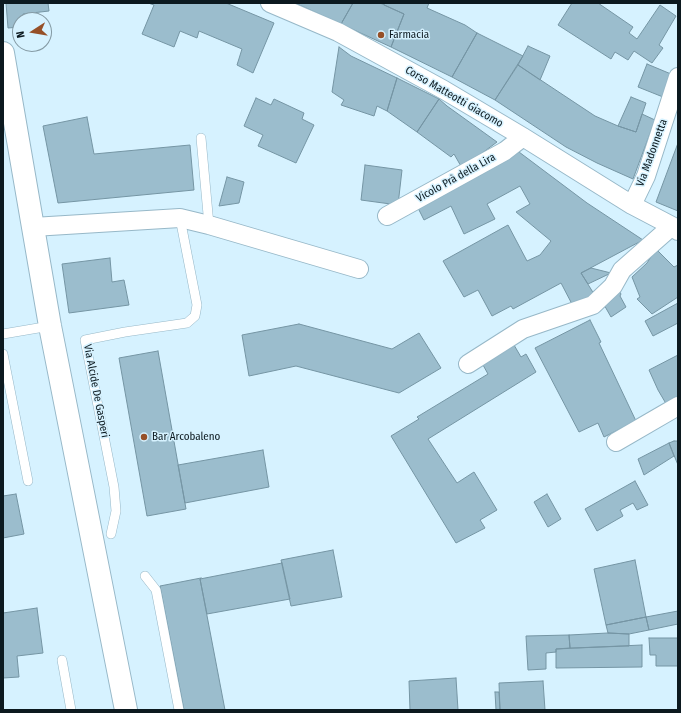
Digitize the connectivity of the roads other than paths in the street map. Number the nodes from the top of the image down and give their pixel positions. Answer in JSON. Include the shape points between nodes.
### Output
{"nodes":[{"id":1,"x":270,"y":3,"type":"edge"},
{"id":2,"x":3,"y":52,"type":"edge"},
{"id":3,"x":678,"y":77,"type":"edge"},
{"id":4,"x":523,"y":137,"type":"junction"},
{"id":5,"x":201,"y":138,"type":"dead end"},
{"id":6,"x":632,"y":205,"type":"junction"},
{"id":7,"x":387,"y":216,"type":"dead end"},
{"id":8,"x":180,"y":218,"type":"junction"},
{"id":9,"x":209,"y":225,"type":"junction"},
{"id":10,"x":33,"y":227,"type":"junction"},
{"id":11,"x":675,"y":229,"type":"edge"},
{"id":12,"x":359,"y":269,"type":"dead end"},
{"id":13,"x":50,"y":326,"type":"junction"},
{"id":14,"x":3,"y":334,"type":"edge"},
{"id":15,"x":3,"y":354,"type":"edge"},
{"id":16,"x":468,"y":364,"type":"dead end"},
{"id":17,"x":678,"y":406,"type":"edge"},
{"id":18,"x":616,"y":442,"type":"dead end"},
{"id":19,"x":28,"y":481,"type":"dead end"},
{"id":20,"x":111,"y":534,"type":"dead end"},
{"id":21,"x":145,"y":576,"type":"dead end"},
{"id":22,"x":62,"y":660,"type":"dead end"},
{"id":23,"x":71,"y":710,"type":"edge"},
{"id":24,"x":126,"y":710,"type":"edge"},
{"id":25,"x":179,"y":710,"type":"edge"}],
"edges":[{"from":1,"to":4,"type":"street","name":"Corso Matteotti Giacomo","via":[[338,32]]},
{"from":2,"to":10,"type":"street"},
{"from":3,"to":6,"type":"street","name":"Via Madonnetta","via":[[646,176]]},
{"from":4,"to":6,"type":"street","name":"Corso Matteotti Giacomo"},
{"from":4,"to":7,"type":"street","name":"Vicolo Prà della Lira","via":[[505,151]]},
{"from":5,"to":9,"type":"lane"},
{"from":6,"to":11,"type":"street","name":"Corso Matteotti Giacomo"},
{"from":8,"to":9,"type":"street"},
{"from":8,"to":10,"type":"street"},
{"from":8,"to":20,"type":"lane","name":"Via Alcide De Gasperi","via":[[197,305],[195,316],[187,323],[85,340],[114,487],[116,511]]},
{"from":9,"to":12,"type":"street"},
{"from":10,"to":13,"type":"street"},
{"from":11,"to":16,"type":"street","via":[[622,270],[613,286],[593,305],[523,329]]},
{"from":13,"to":14,"type":"lane"},
{"from":13,"to":24,"type":"street"},
{"from":15,"to":19,"type":"lane"},
{"from":17,"to":18,"type":"street"},
{"from":21,"to":25,"type":"lane","via":[[156,590]]},
{"from":22,"to":23,"type":"lane"}]}
